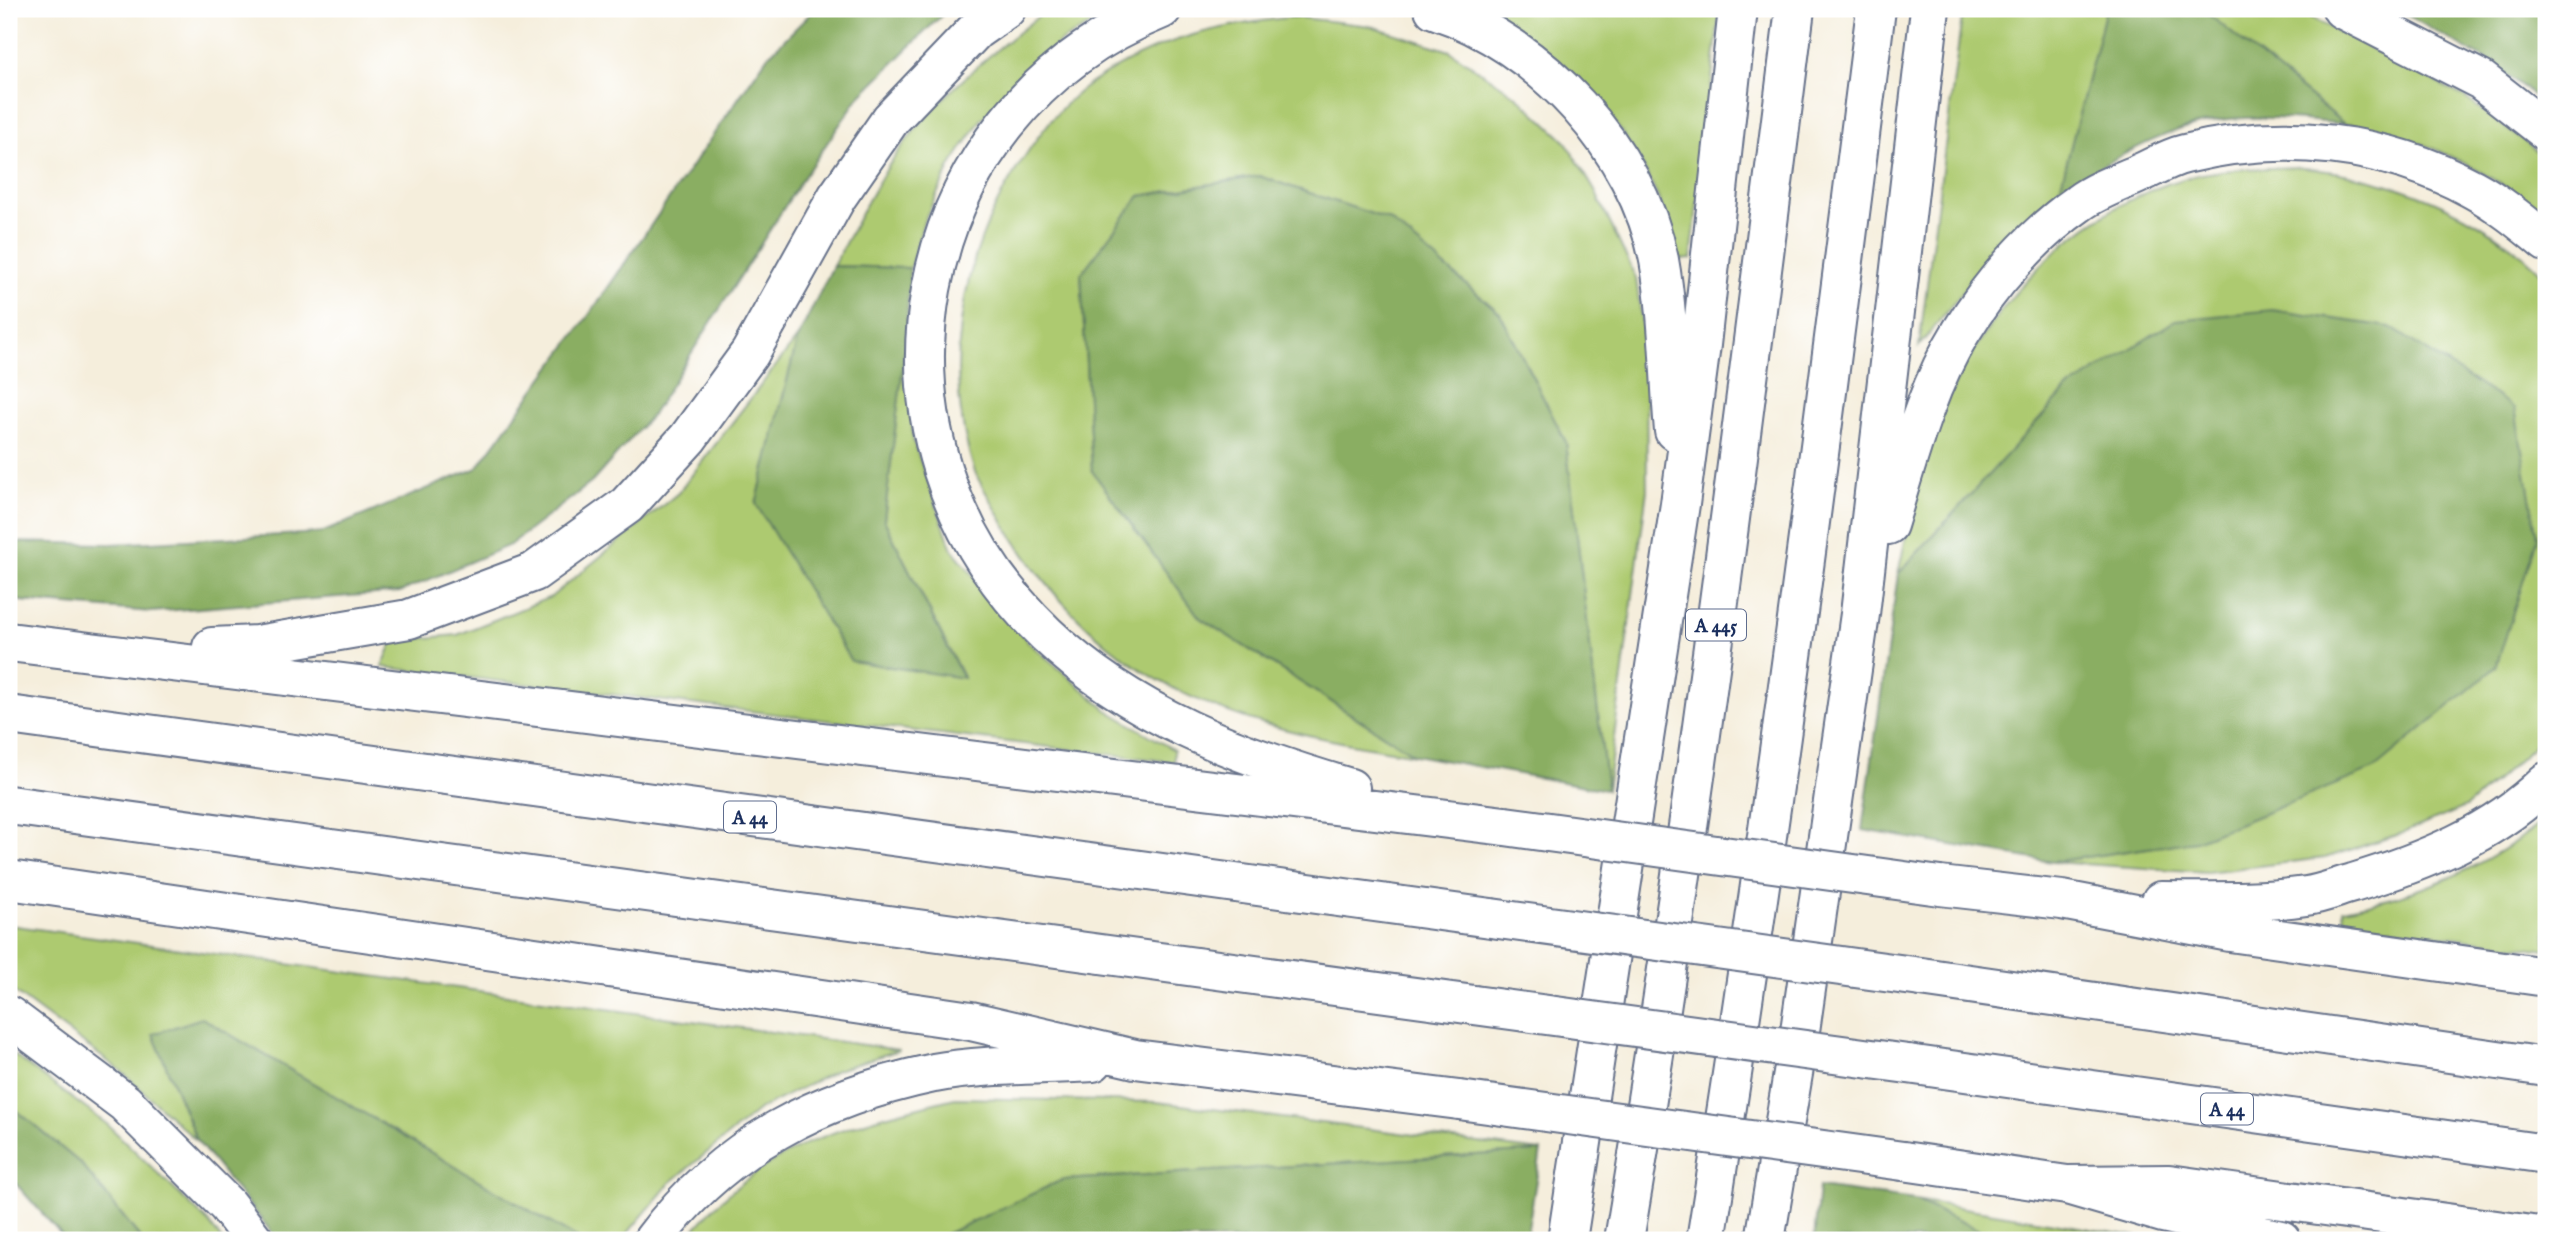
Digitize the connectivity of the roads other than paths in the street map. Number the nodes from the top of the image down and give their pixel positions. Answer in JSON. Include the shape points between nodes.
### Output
{"nodes":[{"id":1,"x":1006,"y":9,"type":"edge"},
{"id":2,"x":1163,"y":9,"type":"edge"},
{"id":3,"x":1434,"y":9,"type":"edge"},
{"id":4,"x":1738,"y":9,"type":"edge"},
{"id":5,"x":1795,"y":9,"type":"edge"},
{"id":6,"x":1876,"y":9,"type":"edge"},
{"id":7,"x":1930,"y":9,"type":"edge"},
{"id":8,"x":2342,"y":9,"type":"edge"},
{"id":9,"x":2546,"y":131,"type":"edge"},
{"id":10,"x":2546,"y":242,"type":"edge"},
{"id":11,"x":1680,"y":504,"type":"junction"},
{"id":12,"x":1860,"y":614,"type":"junction"},
{"id":13,"x":9,"y":642,"type":"edge"},
{"id":14,"x":94,"y":651,"type":"junction"},
{"id":15,"x":9,"y":715,"type":"edge"},
{"id":16,"x":2546,"y":782,"type":"edge"},
{"id":17,"x":9,"y":805,"type":"edge"},
{"id":18,"x":1505,"y":826,"type":"junction"},
{"id":19,"x":9,"y":880,"type":"edge"},
{"id":20,"x":2063,"y":900,"type":"junction"},
{"id":21,"x":2546,"y":977,"type":"edge"},
{"id":22,"x":9,"y":1016,"type":"edge"},
{"id":23,"x":1135,"y":1059,"type":"junction"},
{"id":24,"x":2546,"y":1067,"type":"edge"},
{"id":25,"x":2546,"y":1154,"type":"edge"},
{"id":26,"x":2067,"y":1185,"type":"junction"},
{"id":27,"x":2546,"y":1237,"type":"edge"},
{"id":28,"x":254,"y":1240,"type":"edge"},
{"id":29,"x":653,"y":1240,"type":"edge"},
{"id":30,"x":1567,"y":1240,"type":"edge"},
{"id":31,"x":1625,"y":1240,"type":"edge"},
{"id":32,"x":1706,"y":1240,"type":"edge"},
{"id":33,"x":1765,"y":1240,"type":"edge"},
{"id":34,"x":2281,"y":1240,"type":"edge"}],
"edges":[{"from":1,"to":14,"type":"highway","via":[[976,30],[891,119],[837,197],[750,353],[688,438],[627,505],[534,572],[409,619],[257,645]]},
{"from":2,"to":18,"type":"highway","via":[[1111,34],[1069,62],[1031,97],[996,133],[951,218],[930,282],[925,335],[933,438],[949,495],[1009,595],[1046,635],[1098,678],[1162,718],[1308,776]]},
{"from":3,"to":11,"type":"highway","via":[[1492,36],[1539,69],[1582,108],[1616,152],[1642,208],[1658,260]]},
{"from":4,"to":11,"type":"highway"},
{"from":5,"to":31,"type":"highway","number":"A 445","via":[[1732,507]]},
{"from":6,"to":32,"type":"highway","via":[[1812,518],[1741,1028]]},
{"from":7,"to":12,"type":"highway"},
{"from":8,"to":9,"type":"highway","via":[[2482,80]]},
{"from":10,"to":12,"type":"highway","via":[[2473,189],[2422,167],[2358,147],[2301,141],[2236,144],[2182,155],[2079,202],[2024,251],[1961,332],[1938,376],[1910,452]]},
{"from":11,"to":30,"type":"highway"},
{"from":12,"to":33,"type":"highway","via":[[1800,1038]]},
{"from":13,"to":14,"type":"highway"},
{"from":14,"to":18,"type":"highway"},
{"from":15,"to":24,"type":"highway","number":"A 44","bridge":true},
{"from":16,"to":20,"type":"highway","via":[[2507,814],[2434,856],[2308,896],[2222,902]]},
{"from":17,"to":25,"type":"highway","number":"A 44","bridge":true},
{"from":18,"to":20,"type":"highway","bridge":true},
{"from":19,"to":23,"type":"highway","via":[[971,1021]]},
{"from":20,"to":21,"type":"highway","via":[[2230,932]]},
{"from":22,"to":28,"type":"highway","via":[[125,1103],[227,1205]]},
{"from":23,"to":26,"type":"highway","bridge":true},
{"from":23,"to":29,"type":"highway","via":[[936,1073],[798,1116],[751,1144],[707,1180]]},
{"from":26,"to":27,"type":"highway","via":[[2169,1184]]},
{"from":26,"to":34,"type":"highway"}]}
